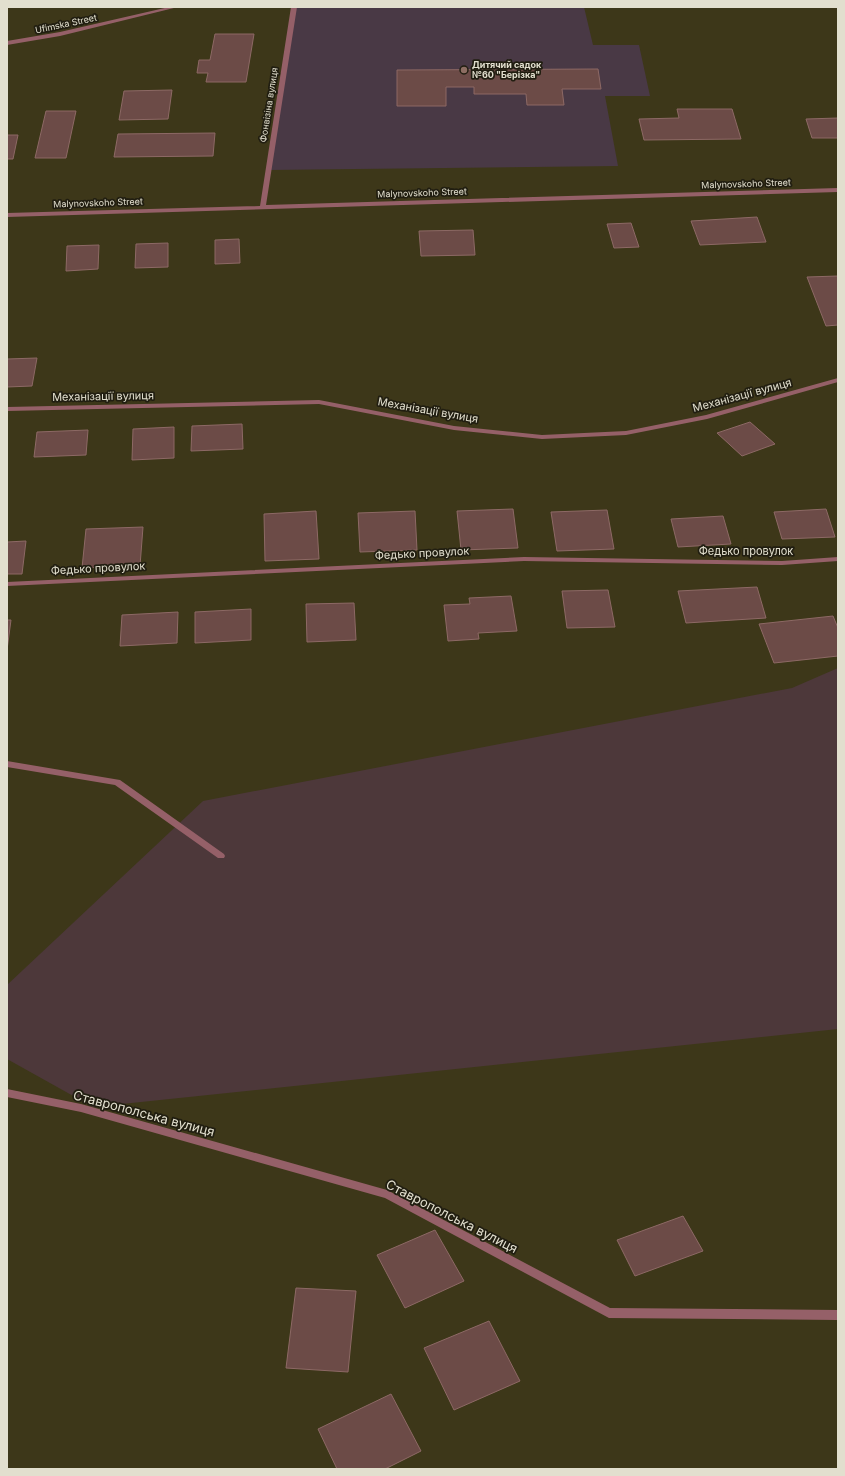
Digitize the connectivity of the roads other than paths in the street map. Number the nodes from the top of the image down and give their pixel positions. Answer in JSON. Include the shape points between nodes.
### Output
{"nodes":[{"id":1,"x":175,"y":7,"type":"edge"},
{"id":2,"x":294,"y":7,"type":"edge"},
{"id":3,"x":7,"y":43,"type":"edge"},
{"id":4,"x":838,"y":190,"type":"edge"},
{"id":5,"x":263,"y":206,"type":"junction"},
{"id":6,"x":7,"y":215,"type":"edge"},
{"id":7,"x":838,"y":380,"type":"edge"},
{"id":8,"x":7,"y":410,"type":"edge"},
{"id":9,"x":838,"y":559,"type":"edge"},
{"id":10,"x":7,"y":584,"type":"edge"},
{"id":11,"x":7,"y":764,"type":"edge"},
{"id":12,"x":221,"y":856,"type":"dead end"},
{"id":13,"x":7,"y":1093,"type":"edge"},
{"id":14,"x":838,"y":1315,"type":"edge"}],
"edges":[{"from":1,"to":3,"type":"street","name":"Ufimska Street","via":[[60,34]]},
{"from":2,"to":5,"type":"street","name":"Фонвізіна вулиця"},
{"from":4,"to":5,"type":"street","name":"Malynovskoho Street"},
{"from":5,"to":6,"type":"street","name":"Malynovskoho Street"},
{"from":7,"to":8,"type":"street","name":"Механізації вулиця","via":[[707,417],[626,433],[542,437],[454,428],[319,402]]},
{"from":9,"to":10,"type":"street","name":"Федько провулок","via":[[782,563],[524,559]]},
{"from":11,"to":12,"type":"street","via":[[117,782]]},
{"from":13,"to":14,"type":"street","name":"Ставрополська вулиця","via":[[81,1108],[387,1194],[609,1313]]}]}
